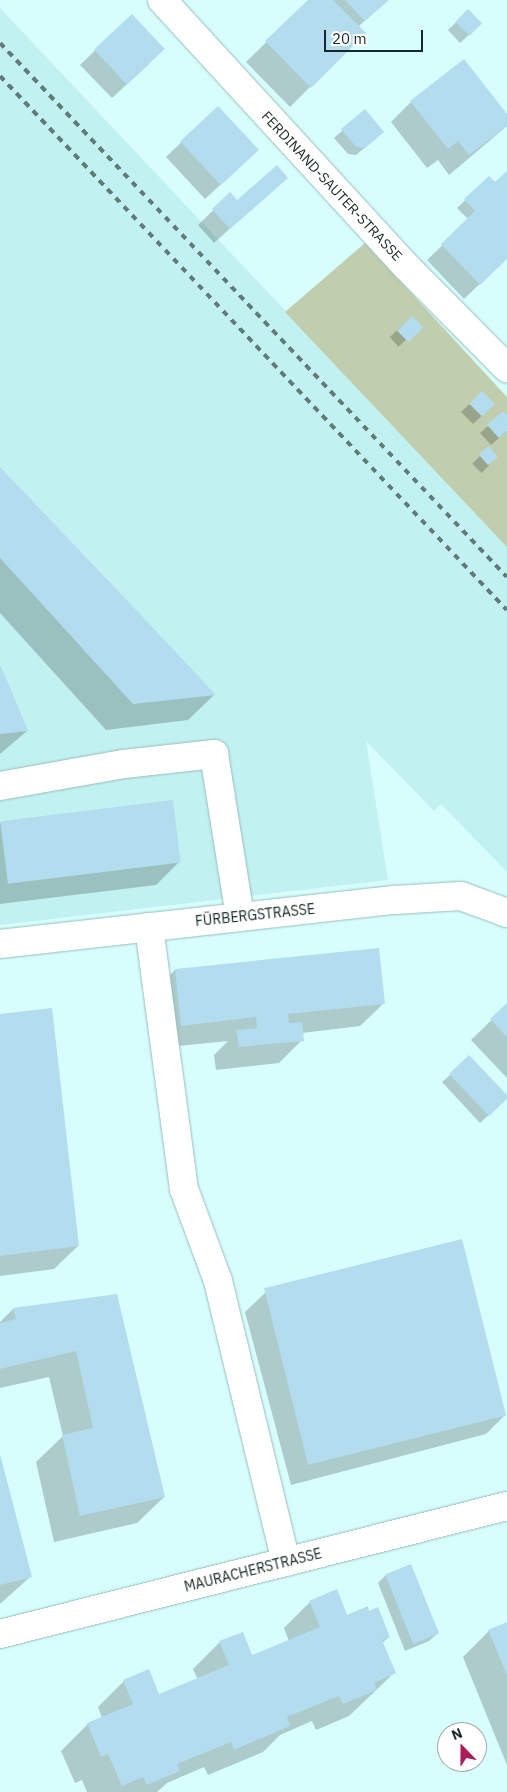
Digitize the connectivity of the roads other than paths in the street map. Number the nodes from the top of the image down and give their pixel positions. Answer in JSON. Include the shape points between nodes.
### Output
{"nodes":[{"id":1,"x":162,"y":0,"type":"edge"},
{"id":2,"x":506,"y":363,"type":"edge"},
{"id":3,"x":0,"y":786,"type":"edge"},
{"id":4,"x":507,"y":913,"type":"edge"},
{"id":5,"x":240,"y":917,"type":"junction"},
{"id":6,"x":149,"y":927,"type":"junction"},
{"id":7,"x":0,"y":944,"type":"edge"},
{"id":8,"x":507,"y":1506,"type":"edge"},
{"id":9,"x":286,"y":1562,"type":"junction"},
{"id":10,"x":0,"y":1634,"type":"edge"}],
"edges":[{"from":1,"to":2,"type":"street","name":"FERDINAND-SAUTER-STRASSE","via":[[406,266]]},
{"from":3,"to":5,"type":"street","via":[[124,764],[214,754]]},
{"from":4,"to":5,"type":"street","name":"FÜRBERGSTRASSE","via":[[461,896]]},
{"from":5,"to":6,"type":"street","name":"FÜRBERGSTRASSE"},
{"from":6,"to":7,"type":"street","name":"FÜRBERGSTRASSE"},
{"from":6,"to":9,"type":"street","via":[[184,1189],[218,1281]]},
{"from":8,"to":9,"type":"street","name":"MAURACHERSTRASSE"},
{"from":9,"to":10,"type":"street","name":"MAURACHERSTRASSE"}]}
